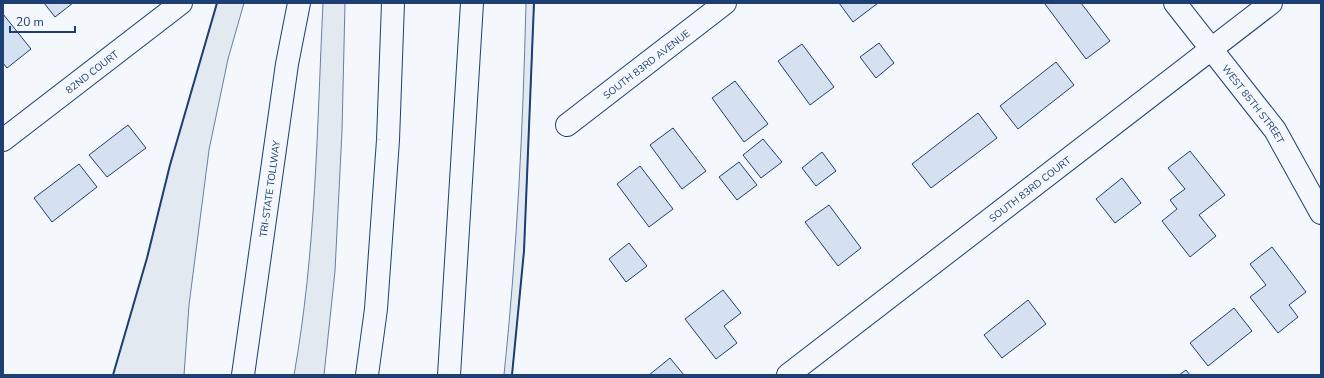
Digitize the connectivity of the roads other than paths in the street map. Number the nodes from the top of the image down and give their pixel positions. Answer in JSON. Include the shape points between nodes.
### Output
{"nodes":[{"id":1,"x":181,"y":3,"type":"edge"},
{"id":2,"x":299,"y":3,"type":"edge"},
{"id":3,"x":393,"y":3,"type":"edge"},
{"id":4,"x":472,"y":3,"type":"edge"},
{"id":5,"x":725,"y":3,"type":"edge"},
{"id":6,"x":1175,"y":3,"type":"edge"},
{"id":7,"x":1271,"y":3,"type":"edge"},
{"id":8,"x":1211,"y":50,"type":"junction"},
{"id":9,"x":567,"y":125,"type":"dead end"},
{"id":10,"x":3,"y":140,"type":"edge"},
{"id":11,"x":1321,"y":213,"type":"edge"},
{"id":12,"x":243,"y":375,"type":"edge"},
{"id":13,"x":367,"y":375,"type":"edge"},
{"id":14,"x":449,"y":375,"type":"edge"},
{"id":15,"x":788,"y":375,"type":"edge"}],
"edges":[{"from":1,"to":10,"type":"main road","name":"82ND COURT"},
{"from":2,"to":12,"type":"main road","name":"TRI-STATE TOLLWAY","via":[[287,64]]},
{"from":3,"to":13,"type":"main road","via":[[387,148],[376,309]]},
{"from":4,"to":14,"type":"main road"},
{"from":5,"to":9,"type":"main road","name":"SOUTH 83RD AVENUE"},
{"from":6,"to":8,"type":"main road","name":"WEST 85TH STREET"},
{"from":7,"to":8,"type":"main road","name":"SOUTH 83RD COURT"},
{"from":8,"to":11,"type":"main road","name":"WEST 85TH STREET","via":[[1275,130]]},
{"from":8,"to":15,"type":"main road","name":"SOUTH 83RD COURT"}]}
